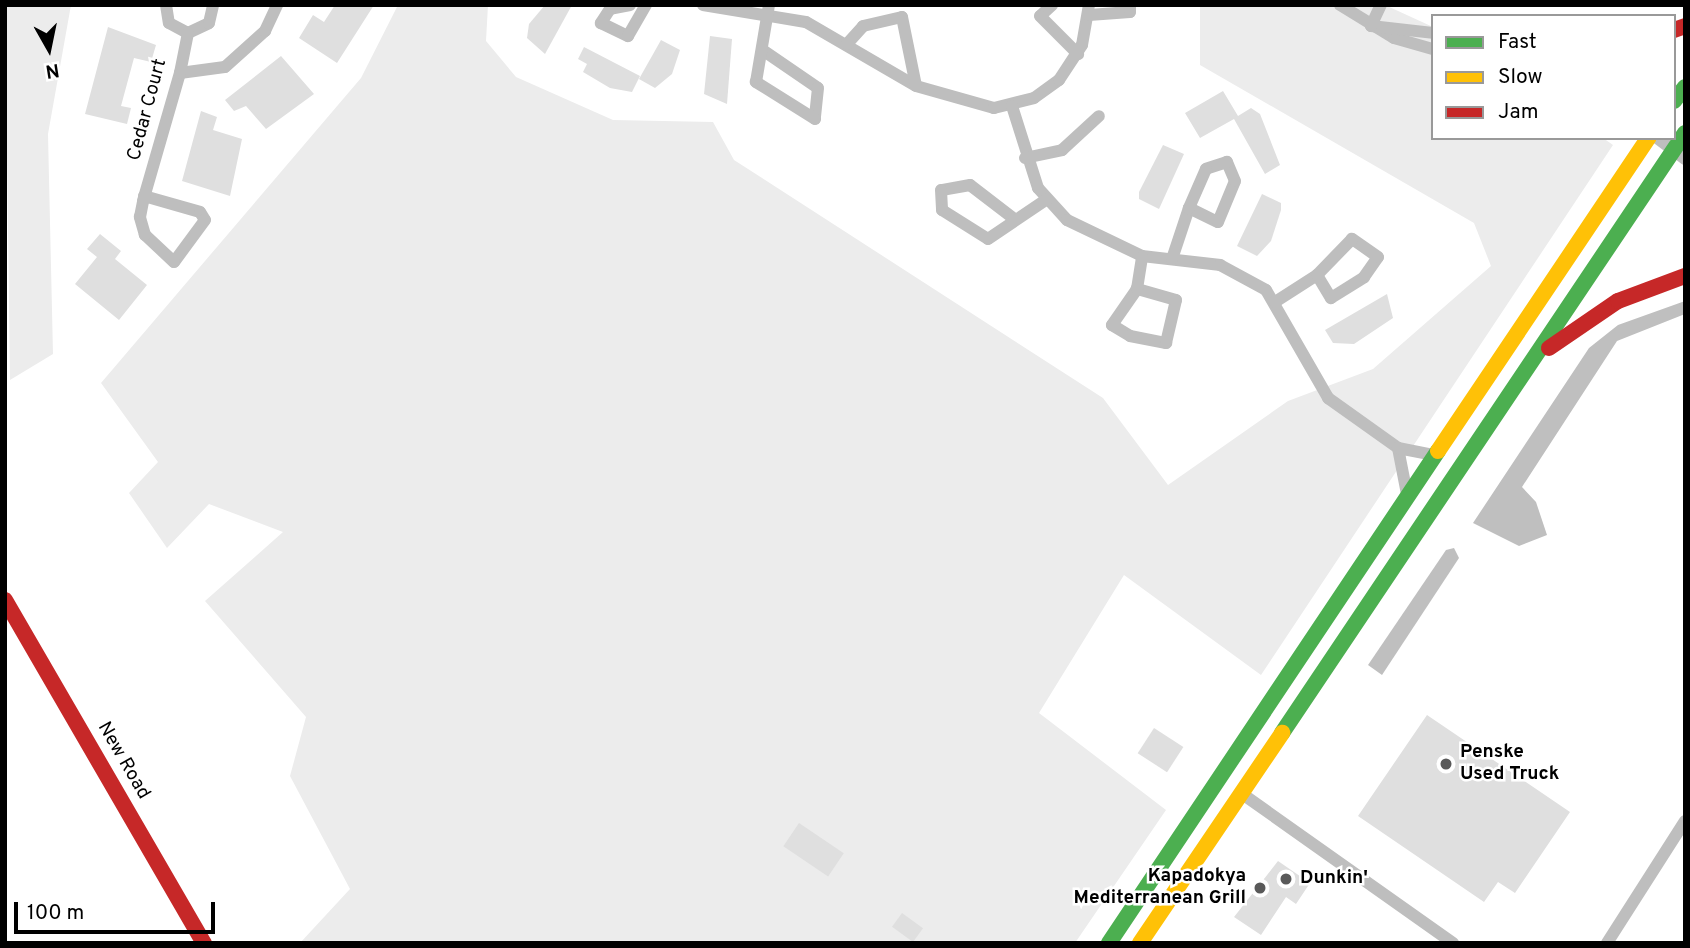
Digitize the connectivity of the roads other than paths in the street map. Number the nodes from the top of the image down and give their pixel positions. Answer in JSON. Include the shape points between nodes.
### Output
{"nodes":[{"id":1,"x":166,"y":5,"type":"edge"},
{"id":2,"x":213,"y":5,"type":"edge"},
{"id":3,"x":277,"y":5,"type":"edge"},
{"id":4,"x":630,"y":5,"type":"edge"},
{"id":5,"x":646,"y":5,"type":"edge"},
{"id":6,"x":703,"y":5,"type":"edge"},
{"id":7,"x":1052,"y":5,"type":"edge"},
{"id":8,"x":1130,"y":5,"type":"edge"},
{"id":9,"x":1340,"y":5,"type":"edge"},
{"id":10,"x":1381,"y":5,"type":"edge"},
{"id":11,"x":1089,"y":10,"type":"edge"},
{"id":12,"x":768,"y":11,"type":"edge"},
{"id":13,"x":1371,"y":26,"type":"junction"},
{"id":14,"x":188,"y":33,"type":"junction"},
{"id":15,"x":1431,"y":33,"type":"edge"},
{"id":16,"x":847,"y":44,"type":"junction"},
{"id":17,"x":1431,"y":47,"type":"edge"},
{"id":18,"x":764,"y":51,"type":"junction"},
{"id":19,"x":1078,"y":54,"type":"junction"},
{"id":20,"x":180,"y":73,"type":"junction"},
{"id":21,"x":916,"y":86,"type":"junction"},
{"id":22,"x":1012,"y":106,"type":"junction"},
{"id":23,"x":1099,"y":116,"type":"dead end"},
{"id":24,"x":1685,"y":133,"type":"edge"},
{"id":25,"x":1647,"y":140,"type":"edge"},
{"id":26,"x":1660,"y":140,"type":"edge"},
{"id":27,"x":1679,"y":155,"type":"edge"},
{"id":28,"x":1025,"y":158,"type":"junction"},
{"id":29,"x":145,"y":196,"type":"junction"},
{"id":30,"x":1047,"y":199,"type":"junction"},
{"id":31,"x":1189,"y":208,"type":"junction"},
{"id":32,"x":1013,"y":218,"type":"junction"},
{"id":33,"x":1142,"y":256,"type":"junction"},
{"id":34,"x":1172,"y":259,"type":"junction"},
{"id":35,"x":1317,"y":275,"type":"junction"},
{"id":36,"x":1685,"y":276,"type":"edge"},
{"id":37,"x":1137,"y":289,"type":"junction"},
{"id":38,"x":1275,"y":302,"type":"junction"},
{"id":39,"x":1530,"y":363,"type":"junction"},
{"id":40,"x":1398,"y":448,"type":"junction"},
{"id":41,"x":1434,"y":455,"type":"junction"},
{"id":42,"x":1407,"y":494,"type":"junction"},
{"id":43,"x":5,"y":600,"type":"edge"},
{"id":44,"x":1241,"y":793,"type":"junction"},
{"id":45,"x":1685,"y":821,"type":"edge"},
{"id":46,"x":204,"y":943,"type":"edge"},
{"id":47,"x":1109,"y":943,"type":"edge"},
{"id":48,"x":1140,"y":943,"type":"edge"},
{"id":49,"x":1453,"y":943,"type":"edge"},
{"id":50,"x":1607,"y":943,"type":"edge"}],
"edges":[{"from":1,"to":14,"type":"street","via":[[169,23]]},
{"from":2,"to":14,"type":"street","via":[[204,28]]},
{"from":3,"to":20,"type":"street","via":[[265,31],[225,67]]},
{"from":4,"to":5,"type":"street","via":[[610,9],[601,23],[628,36]]},
{"from":6,"to":12,"type":"street"},
{"from":7,"to":19,"type":"street","via":[[1040,16]]},
{"from":8,"to":11,"type":"street","via":[[1130,12]]},
{"from":9,"to":13,"type":"street"},
{"from":10,"to":13,"type":"street"},
{"from":11,"to":19,"type":"street"},
{"from":12,"to":16,"type":"street","via":[[806,22]]},
{"from":12,"to":18,"type":"street"},
{"from":13,"to":15,"type":"street"},
{"from":13,"to":17,"type":"street"},
{"from":14,"to":20,"type":"street","name":"Cedar Court"},
{"from":16,"to":21,"type":"street"},
{"from":16,"to":21,"type":"street","via":[[863,26],[902,17]]},
{"from":18,"to":18,"type":"street","via":[[818,88],[815,118],[757,82]]},
{"from":19,"to":22,"type":"street","via":[[1051,87]]},
{"from":20,"to":29,"type":"street","name":"Cedar Court"},
{"from":21,"to":22,"type":"street","via":[[973,107]]},
{"from":22,"to":28,"type":"street"},
{"from":23,"to":28,"type":"street","via":[[1062,150]]},
{"from":24,"to":27,"type":"main road"},
{"from":25,"to":41,"type":"main road"},
{"from":26,"to":27,"type":"street"},
{"from":27,"to":39,"type":"main road"},
{"from":28,"to":30,"type":"street"},
{"from":29,"to":29,"type":"street","name":"Cedar Court","via":[[145,235],[174,262],[205,220],[200,212]]},
{"from":30,"to":32,"type":"street"},
{"from":30,"to":33,"type":"street","via":[[1087,233]]},
{"from":31,"to":31,"type":"street","via":[[1206,169],[1227,162],[1235,181],[1218,222]]},
{"from":31,"to":34,"type":"street"},
{"from":32,"to":32,"type":"street","via":[[988,239],[942,210],[941,190],[971,185]]},
{"from":33,"to":34,"type":"street"},
{"from":33,"to":37,"type":"street"},
{"from":34,"to":38,"type":"street","via":[[1220,265],[1266,290]]},
{"from":35,"to":35,"type":"street","via":[[1352,239],[1378,257],[1364,278],[1331,298]]},
{"from":35,"to":38,"type":"street"},
{"from":36,"to":39,"type":"main road","via":[[1618,300]]},
{"from":37,"to":37,"type":"street","via":[[1176,300],[1166,343],[1130,336],[1112,325]]},
{"from":38,"to":40,"type":"street","via":[[1322,392]]},
{"from":39,"to":44,"type":"main road"},
{"from":40,"to":41,"type":"street"},
{"from":40,"to":42,"type":"street"},
{"from":41,"to":42,"type":"main road"},
{"from":42,"to":47,"type":"main road"},
{"from":43,"to":46,"type":"main road","name":"New Road"},
{"from":44,"to":48,"type":"main road"},
{"from":44,"to":49,"type":"street"},
{"from":45,"to":50,"type":"street"}]}
